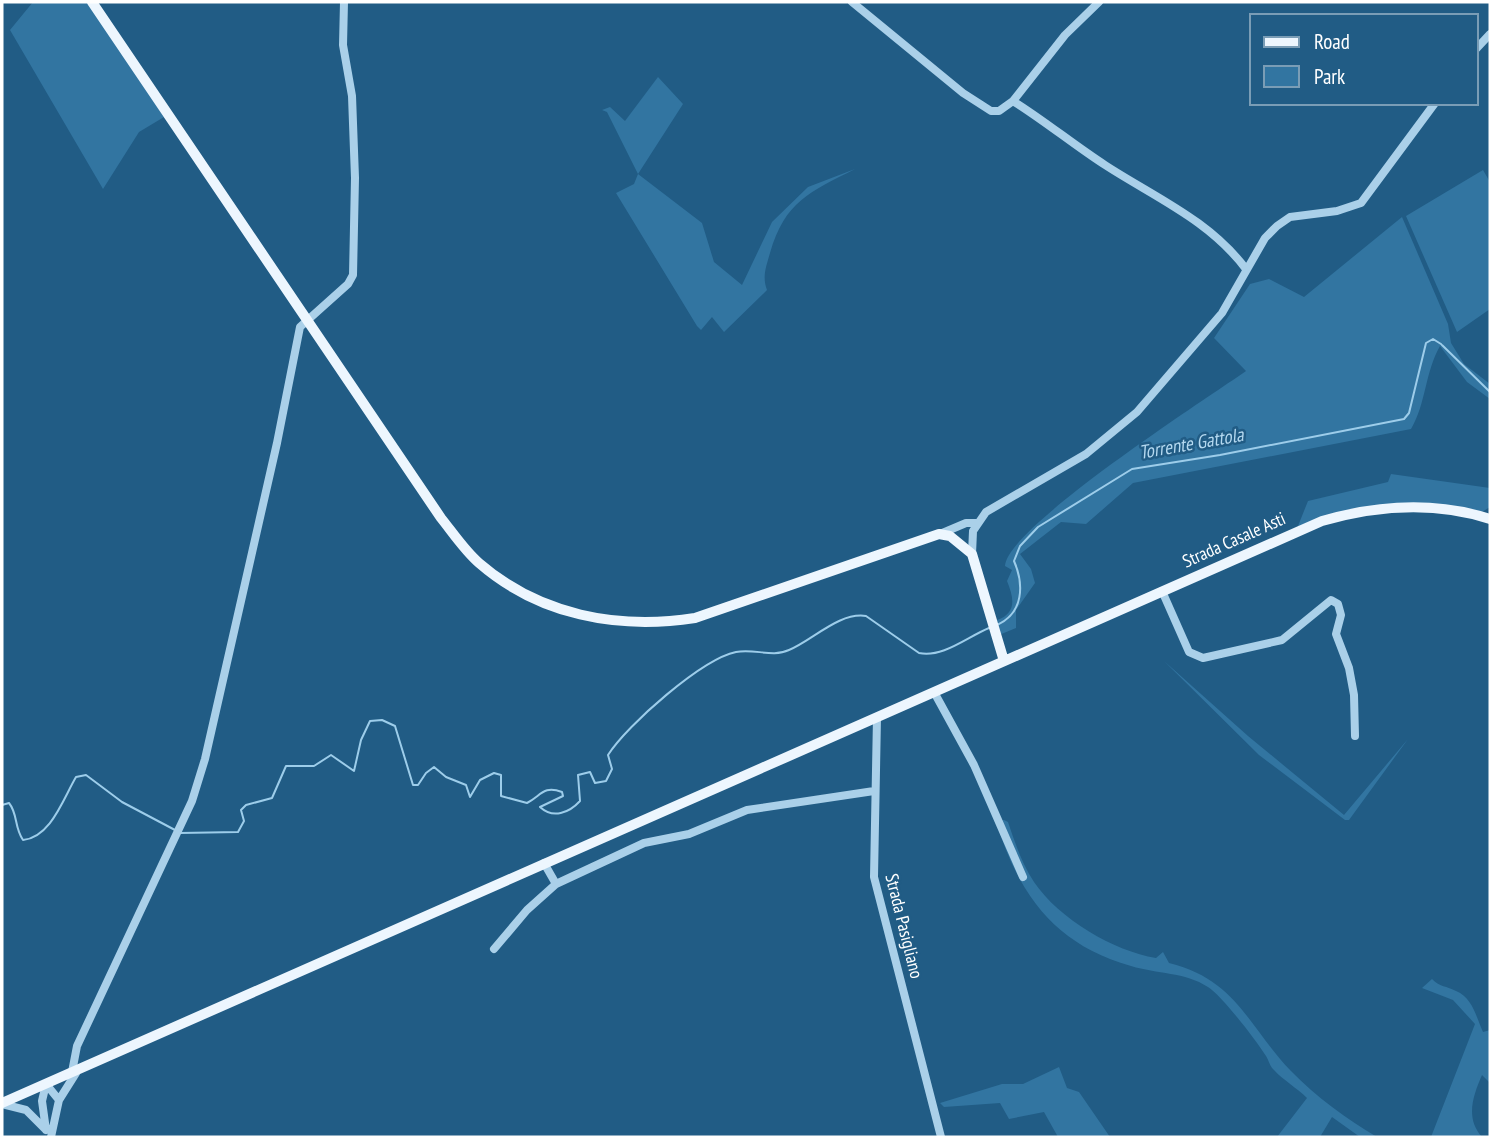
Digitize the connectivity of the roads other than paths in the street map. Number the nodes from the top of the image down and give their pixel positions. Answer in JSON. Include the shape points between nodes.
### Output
{"nodes":[{"id":1,"x":92,"y":2,"type":"edge"},
{"id":2,"x":344,"y":2,"type":"edge"},
{"id":3,"x":852,"y":2,"type":"edge"},
{"id":4,"x":1099,"y":2,"type":"edge"},
{"id":5,"x":1490,"y":34,"type":"edge"},
{"id":6,"x":1478,"y":47,"type":"edge"},
{"id":7,"x":1013,"y":101,"type":"junction"},
{"id":8,"x":1434,"y":105,"type":"edge"},
{"id":9,"x":1247,"y":269,"type":"junction"},
{"id":10,"x":307,"y":320,"type":"junction"},
{"id":11,"x":1490,"y":519,"type":"edge"},
{"id":12,"x":977,"y":523,"type":"junction"},
{"id":13,"x":939,"y":534,"type":"junction"},
{"id":14,"x":972,"y":554,"type":"junction"},
{"id":15,"x":1162,"y":591,"type":"junction"},
{"id":16,"x":1004,"y":661,"type":"junction"},
{"id":17,"x":934,"y":692,"type":"junction"},
{"id":18,"x":877,"y":718,"type":"junction"},
{"id":19,"x":1355,"y":736,"type":"dead end"},
{"id":20,"x":874,"y":791,"type":"junction"},
{"id":21,"x":544,"y":863,"type":"junction"},
{"id":22,"x":1023,"y":877,"type":"dead end"},
{"id":23,"x":556,"y":884,"type":"junction"},
{"id":24,"x":494,"y":949,"type":"dead end"},
{"id":25,"x":78,"y":1070,"type":"junction"},
{"id":26,"x":46,"y":1084,"type":"junction"},
{"id":27,"x":59,"y":1100,"type":"junction"},
{"id":28,"x":2,"y":1103,"type":"edge"},
{"id":29,"x":48,"y":1135,"type":"edge"},
{"id":30,"x":941,"y":1137,"type":"edge"}],
"edges":[{"from":1,"to":10,"type":"main road"},
{"from":2,"to":10,"type":"street","via":[[343,45],[352,96],[355,264],[348,284]]},
{"from":3,"to":7,"type":"street","via":[[981,105],[999,111]]},
{"from":4,"to":7,"type":"street"},
{"from":5,"to":6,"type":"street"},
{"from":7,"to":9,"type":"street","via":[[1105,165],[1198,221]]},
{"from":8,"to":9,"type":"street","via":[[1361,203],[1290,217],[1265,238]]},
{"from":9,"to":12,"type":"street","via":[[1222,313],[1129,419],[1086,454],[986,512]]},
{"from":10,"to":13,"type":"main road","via":[[433,508],[476,561],[501,581],[559,610],[622,622],[695,618]]},
{"from":10,"to":25,"type":"street","via":[[300,327],[205,759],[182,822],[77,1046]]},
{"from":11,"to":15,"type":"main road","name":"Strada Casale Asti","via":[[1413,506],[1349,513],[1296,531]]},
{"from":12,"to":13,"type":"street"},
{"from":12,"to":14,"type":"street"},
{"from":13,"to":14,"type":"main road","via":[[950,536]]},
{"from":14,"to":16,"type":"main road"},
{"from":15,"to":16,"type":"main road","name":"Strada Casale Asti"},
{"from":15,"to":19,"type":"street","via":[[1189,652],[1203,658],[1282,640],[1331,600],[1338,604],[1341,615],[1336,634],[1349,668]]},
{"from":16,"to":17,"type":"main road","name":"Strada Casale Asti"},
{"from":17,"to":18,"type":"main road","name":"Strada Casale Asti"},
{"from":17,"to":22,"type":"street","via":[[974,765]]},
{"from":18,"to":20,"type":"street","name":"Strada Pasigliano"},
{"from":18,"to":21,"type":"main road","name":"Strada Casale Asti"},
{"from":20,"to":23,"type":"street","via":[[747,810],[690,834],[644,843]]},
{"from":20,"to":30,"type":"street","name":"Strada Pasigliano","via":[[874,877]]},
{"from":21,"to":23,"type":"street"},
{"from":21,"to":25,"type":"main road","name":"Strada Casale Asti"},
{"from":23,"to":24,"type":"street"},
{"from":25,"to":26,"type":"main road","name":"Strada Casale Asti"},
{"from":25,"to":27,"type":"street"},
{"from":26,"to":27,"type":"street"},
{"from":26,"to":28,"type":"main road","name":"Strada Casale Asti"},
{"from":26,"to":29,"type":"street","via":[[42,1101]]},
{"from":27,"to":29,"type":"street"},
{"from":28,"to":29,"type":"street","via":[[26,1110]]}]}
